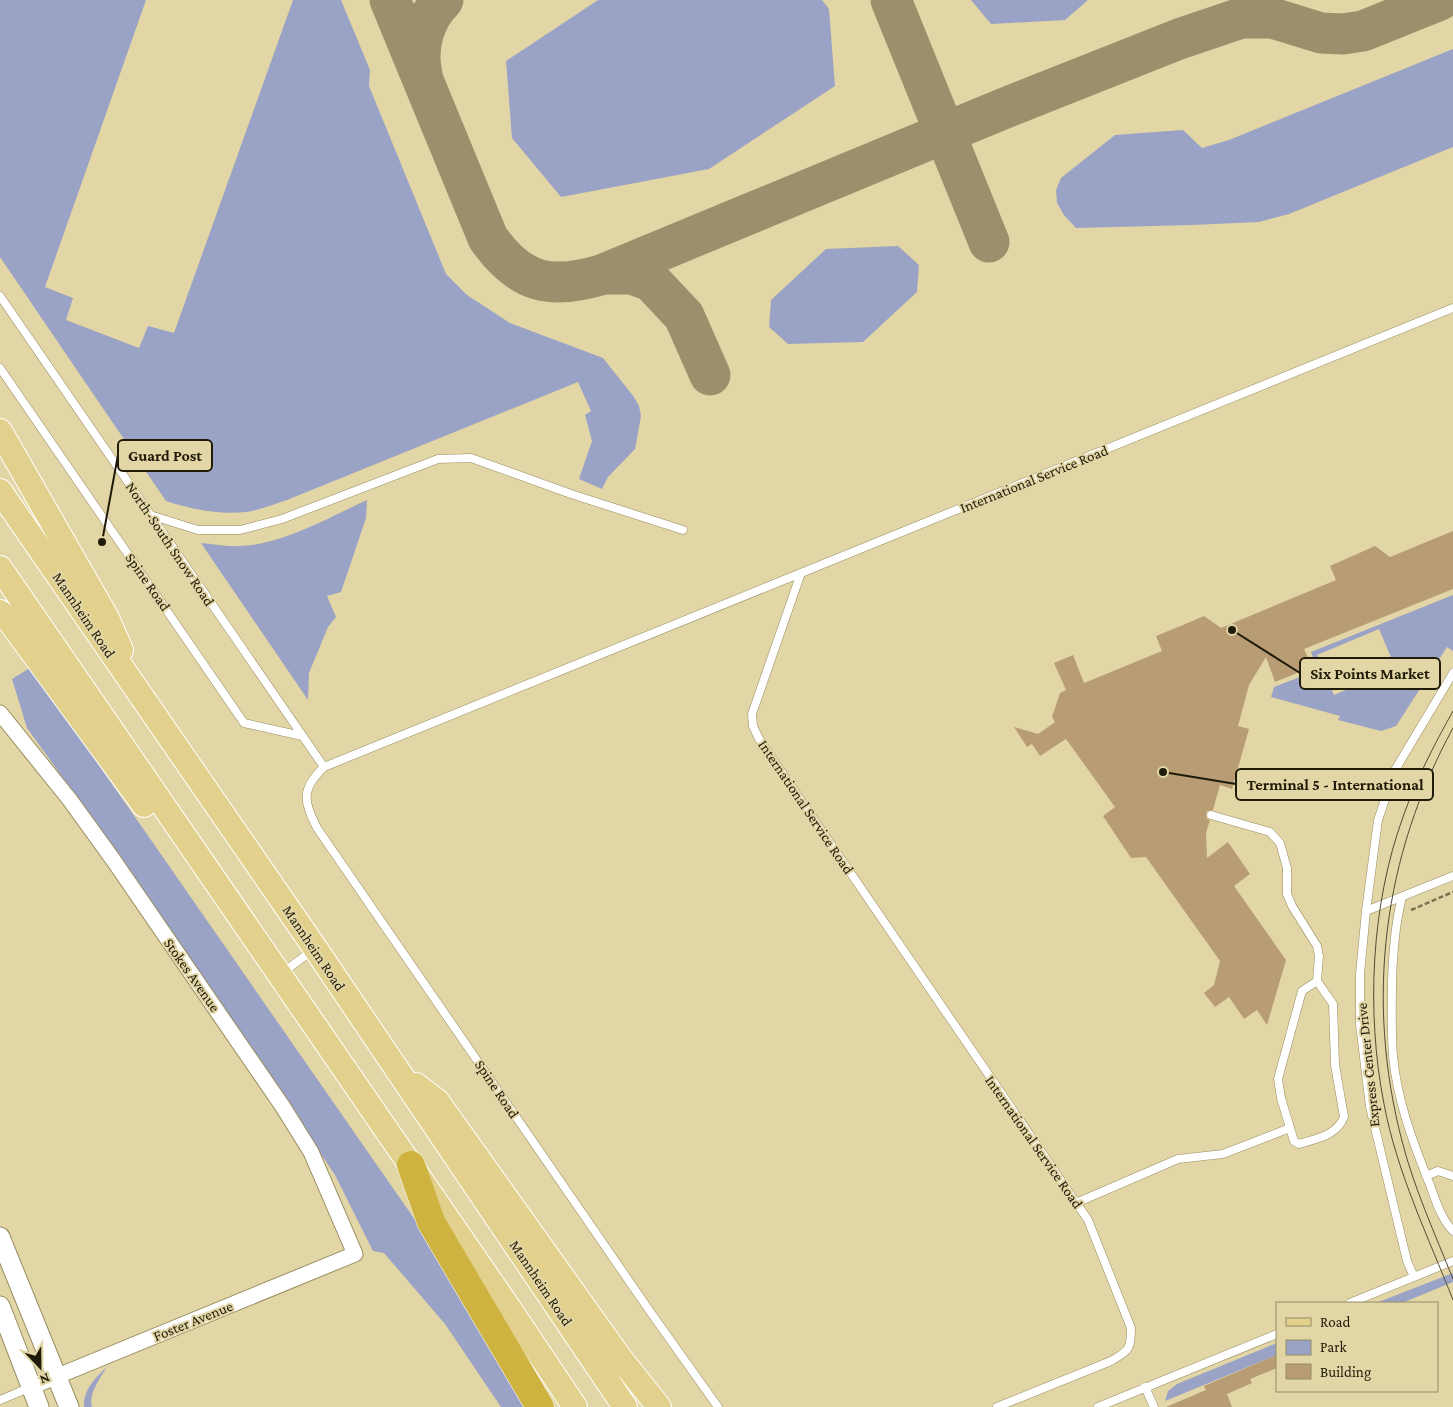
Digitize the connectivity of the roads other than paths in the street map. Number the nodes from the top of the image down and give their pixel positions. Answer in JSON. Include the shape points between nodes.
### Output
{"nodes":[{"id":1,"x":0,"y":296,"type":"edge"},
{"id":2,"x":1453,"y":308,"type":"edge"},
{"id":3,"x":0,"y":368,"type":"edge"},
{"id":4,"x":0,"y":431,"type":"edge"},
{"id":5,"x":0,"y":491,"type":"edge"},
{"id":6,"x":150,"y":515,"type":"junction"},
{"id":7,"x":683,"y":530,"type":"dead end"},
{"id":8,"x":0,"y":568,"type":"edge"},
{"id":9,"x":801,"y":573,"type":"junction"},
{"id":10,"x":0,"y":612,"type":"edge"},
{"id":11,"x":1453,"y":673,"type":"edge"},
{"id":12,"x":141,"y":698,"type":"junction"},
{"id":13,"x":0,"y":713,"type":"edge"},
{"id":14,"x":302,"y":736,"type":"junction"},
{"id":15,"x":324,"y":767,"type":"junction"},
{"id":16,"x":1211,"y":815,"type":"dead end"},
{"id":17,"x":1453,"y":876,"type":"edge"},
{"id":18,"x":218,"y":885,"type":"junction"},
{"id":19,"x":1402,"y":897,"type":"junction"},
{"id":20,"x":1366,"y":911,"type":"junction"},
{"id":21,"x":315,"y":948,"type":"junction"},
{"id":22,"x":279,"y":975,"type":"junction"},
{"id":23,"x":1317,"y":981,"type":"junction"},
{"id":24,"x":393,"y":1066,"type":"junction"},
{"id":25,"x":1290,"y":1128,"type":"junction"},
{"id":26,"x":411,"y":1165,"type":"junction"},
{"id":27,"x":1426,"y":1176,"type":"junction"},
{"id":28,"x":1453,"y":1176,"type":"edge"},
{"id":29,"x":1076,"y":1202,"type":"junction"},
{"id":30,"x":1453,"y":1231,"type":"edge"},
{"id":31,"x":0,"y":1237,"type":"edge"},
{"id":32,"x":355,"y":1254,"type":"joint"},
{"id":33,"x":1453,"y":1261,"type":"edge"},
{"id":34,"x":1414,"y":1277,"type":"junction"},
{"id":35,"x":1352,"y":1302,"type":"edge"},
{"id":36,"x":0,"y":1306,"type":"edge"},
{"id":37,"x":1276,"y":1334,"type":"edge"},
{"id":38,"x":56,"y":1376,"type":"junction"},
{"id":39,"x":31,"y":1387,"type":"junction"},
{"id":40,"x":1145,"y":1387,"type":"junction"},
{"id":41,"x":0,"y":1400,"type":"edge"},
{"id":42,"x":39,"y":1407,"type":"edge"},
{"id":43,"x":68,"y":1407,"type":"edge"},
{"id":44,"x":540,"y":1407,"type":"edge"},
{"id":45,"x":575,"y":1407,"type":"edge"},
{"id":46,"x":625,"y":1407,"type":"edge"},
{"id":47,"x":659,"y":1407,"type":"edge"},
{"id":48,"x":718,"y":1407,"type":"edge"},
{"id":49,"x":997,"y":1407,"type":"edge"},
{"id":50,"x":1098,"y":1407,"type":"edge"},
{"id":51,"x":1154,"y":1407,"type":"edge"}],
"edges":[{"from":1,"to":6,"type":"lane","name":"North-South Snow Road"},
{"from":2,"to":9,"type":"lane","name":"International Service Road"},
{"from":3,"to":14,"type":"lane","name":"Spine Road","via":[[244,723]]},
{"from":4,"to":12,"type":"main road","via":[[108,618]]},
{"from":5,"to":12,"type":"main road","name":"Mannheim Road"},
{"from":6,"to":7,"type":"lane","via":[[198,530],[240,530],[282,518],[438,459],[471,458]]},
{"from":6,"to":14,"type":"lane","name":"North-South Snow Road"},
{"from":8,"to":18,"type":"main road"},
{"from":9,"to":15,"type":"lane"},
{"from":9,"to":29,"type":"lane","name":"International Service Road","via":[[752,714],[753,726]]},
{"from":10,"to":18,"type":"main road","via":[[176,849]]},
{"from":11,"to":20,"type":"lane","name":"Express Center Drive","via":[[1395,770],[1378,820]]},
{"from":12,"to":21,"type":"main road","name":"Mannheim Road"},
{"from":13,"to":32,"type":"street","name":"Stokes Avenue","via":[[114,861],[283,1107],[311,1152]]},
{"from":14,"to":15,"type":"lane","name":"North-South Snow Road"},
{"from":15,"to":48,"type":"lane","name":"Spine Road","via":[[311,780],[307,793],[307,808],[317,828]]},
{"from":16,"to":23,"type":"lane","via":[[1270,832],[1280,843],[1287,868],[1287,894],[1317,946]]},
{"from":17,"to":19,"type":"lane"},
{"from":18,"to":22,"type":"main road"},
{"from":19,"to":20,"type":"lane"},
{"from":19,"to":27,"type":"lane","via":[[1397,915],[1392,974],[1394,1057],[1401,1102]]},
{"from":20,"to":34,"type":"lane","name":"Express Center Drive","via":[[1360,974],[1360,1024],[1370,1108],[1407,1261]]},
{"from":21,"to":22,"type":"lane"},
{"from":21,"to":24,"type":"main road","name":"Mannheim Road"},
{"from":22,"to":26,"type":"main road"},
{"from":23,"to":25,"type":"lane","via":[[1302,991],[1278,1079]]},
{"from":23,"to":25,"type":"lane","via":[[1333,1004],[1335,1065],[1344,1117],[1331,1134],[1299,1144],[1294,1141]]},
{"from":24,"to":46,"type":"main road","name":"Mannheim Road"},
{"from":24,"to":47,"type":"main road","via":[[437,1101],[620,1358]]},
{"from":25,"to":29,"type":"lane","via":[[1223,1154],[1178,1159]]},
{"from":26,"to":44,"type":"highway","via":[[431,1222]]},
{"from":26,"to":45,"type":"main road"},
{"from":27,"to":28,"type":"lane","via":[[1438,1171]]},
{"from":27,"to":30,"type":"lane","via":[[1443,1218]]},
{"from":29,"to":49,"type":"lane","name":"International Service Road","via":[[1088,1220],[1118,1294],[1131,1328],[1131,1344],[1125,1353],[1111,1361]]},
{"from":31,"to":38,"type":"street"},
{"from":32,"to":38,"type":"street","name":"Foster Avenue"},
{"from":33,"to":34,"type":"lane"},
{"from":34,"to":35,"type":"lane"},
{"from":36,"to":39,"type":"street"},
{"from":37,"to":40,"type":"lane"},
{"from":38,"to":39,"type":"street","name":"Foster Avenue"},
{"from":38,"to":43,"type":"street"},
{"from":39,"to":41,"type":"lane"},
{"from":39,"to":42,"type":"street"},
{"from":40,"to":50,"type":"lane"},
{"from":40,"to":51,"type":"lane"}]}
